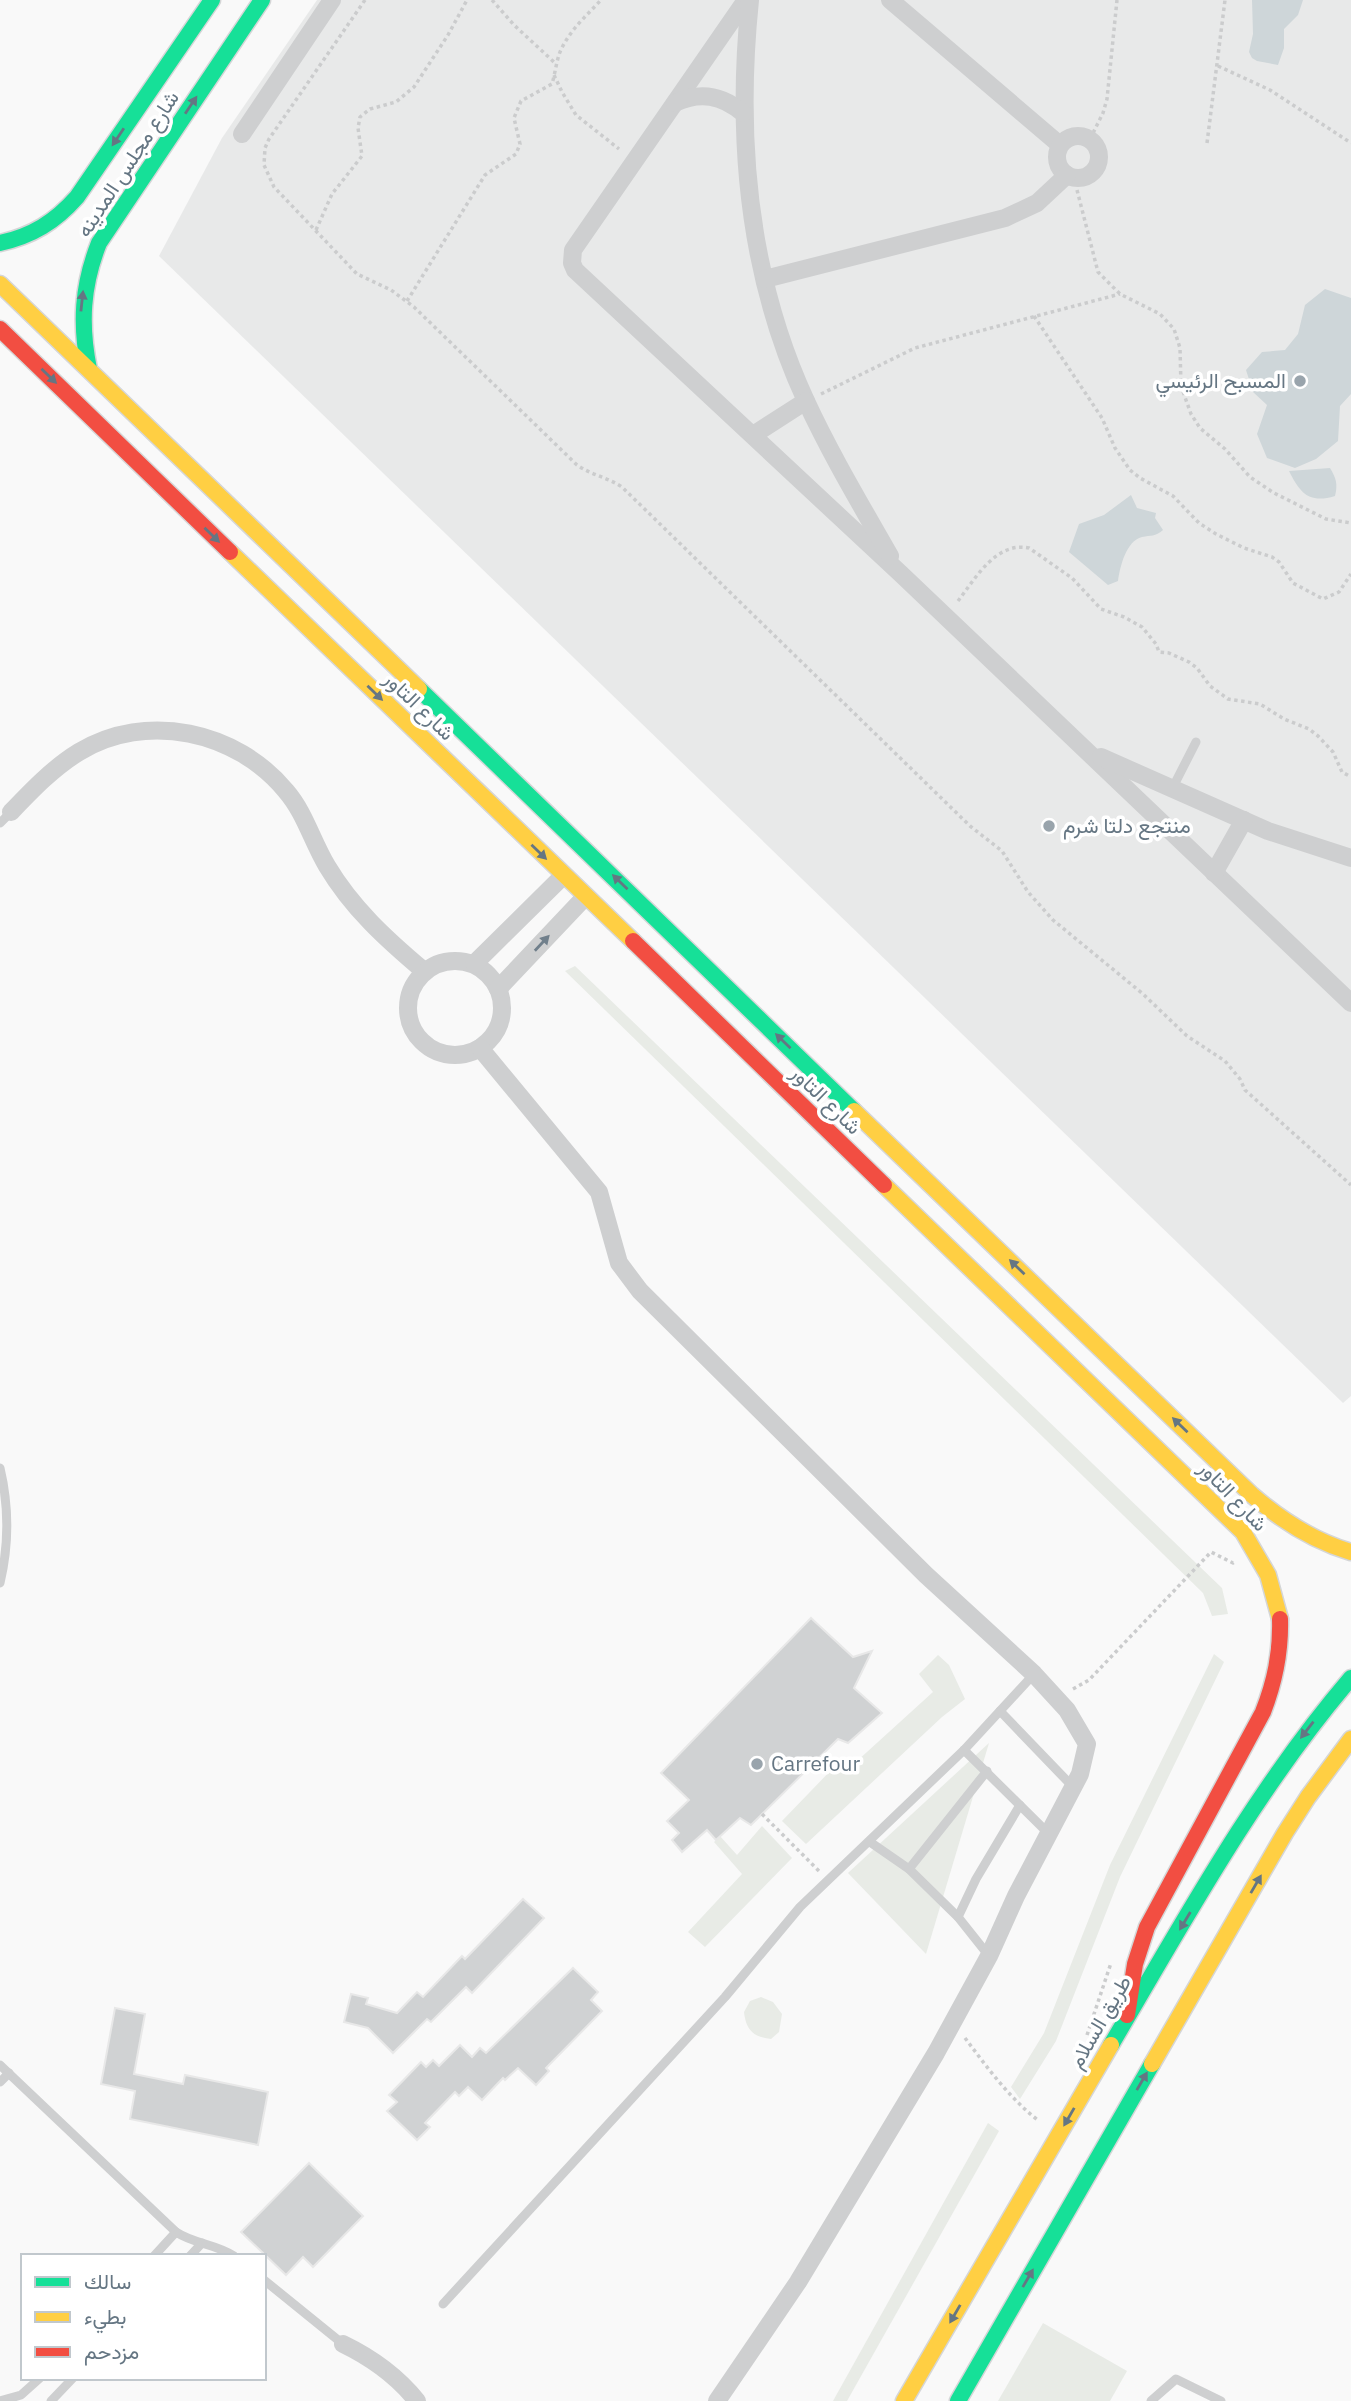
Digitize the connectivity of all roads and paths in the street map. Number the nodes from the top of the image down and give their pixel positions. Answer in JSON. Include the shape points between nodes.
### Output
{"nodes":[{"id":1,"x":212,"y":0,"type":"edge"},
{"id":2,"x":262,"y":0,"type":"edge"},
{"id":3,"x":332,"y":0,"type":"edge"},
{"id":4,"x":365,"y":0,"type":"edge"},
{"id":5,"x":467,"y":0,"type":"edge"},
{"id":6,"x":492,"y":0,"type":"edge"},
{"id":7,"x":601,"y":0,"type":"edge"},
{"id":8,"x":748,"y":0,"type":"edge"},
{"id":9,"x":890,"y":0,"type":"edge"},
{"id":10,"x":1117,"y":0,"type":"edge"},
{"id":11,"x":1225,"y":0,"type":"edge"},
{"id":12,"x":556,"y":63,"type":"junction"},
{"id":13,"x":1218,"y":66,"type":"junction"},
{"id":14,"x":554,"y":74,"type":"junction"},
{"id":15,"x":675,"y":103,"type":"junction"},
{"id":16,"x":743,"y":113,"type":"junction"},
{"id":17,"x":242,"y":134,"type":"dead end"},
{"id":18,"x":1090,"y":139,"type":"junction"},
{"id":19,"x":1351,"y":142,"type":"edge"},
{"id":20,"x":1207,"y":143,"type":"dead end"},
{"id":21,"x":1060,"y":145,"type":"junction"},
{"id":22,"x":635,"y":161,"type":"junction"},
{"id":23,"x":1071,"y":177,"type":"junction"},
{"id":24,"x":316,"y":230,"type":"junction"},
{"id":25,"x":0,"y":243,"type":"edge"},
{"id":26,"x":765,"y":279,"type":"junction"},
{"id":27,"x":0,"y":285,"type":"edge"},
{"id":28,"x":1120,"y":294,"type":"junction"},
{"id":29,"x":407,"y":301,"type":"junction"},
{"id":30,"x":1034,"y":316,"type":"junction"},
{"id":31,"x":0,"y":329,"type":"edge"},
{"id":32,"x":89,"y":369,"type":"junction"},
{"id":33,"x":806,"y":401,"type":"junction"},
{"id":34,"x":753,"y":435,"type":"junction"},
{"id":35,"x":1351,"y":523,"type":"edge"},
{"id":36,"x":901,"y":574,"type":"junction"},
{"id":37,"x":1351,"y":574,"type":"edge"},
{"id":38,"x":946,"y":617,"type":"junction"},
{"id":39,"x":369,"y":663,"type":"junction"},
{"id":40,"x":1196,"y":742,"type":"dead end"},
{"id":41,"x":1088,"y":751,"type":"junction"},
{"id":42,"x":1351,"y":777,"type":"edge"},
{"id":43,"x":1172,"y":789,"type":"junction"},
{"id":44,"x":5,"y":817,"type":"edge"},
{"id":45,"x":1244,"y":821,"type":"junction"},
{"id":46,"x":1351,"y":858,"type":"edge"},
{"id":47,"x":1214,"y":873,"type":"junction"},
{"id":48,"x":563,"y":876,"type":"junction"},
{"id":49,"x":585,"y":897,"type":"junction"},
{"id":50,"x":474,"y":964,"type":"junction"},
{"id":51,"x":424,"y":971,"type":"junction"},
{"id":52,"x":498,"y":989,"type":"junction"},
{"id":53,"x":1351,"y":1003,"type":"edge"},
{"id":54,"x":481,"y":1048,"type":"junction"},
{"id":55,"x":1351,"y":1185,"type":"edge"},
{"id":56,"x":0,"y":1468,"type":"edge"},
{"id":57,"x":1214,"y":1481,"type":"junction"},
{"id":58,"x":1255,"y":1548,"type":"junction"},
{"id":59,"x":1351,"y":1552,"type":"edge"},
{"id":60,"x":0,"y":1583,"type":"edge"},
{"id":61,"x":1034,"y":1674,"type":"junction"},
{"id":62,"x":1351,"y":1678,"type":"edge"},
{"id":63,"x":1057,"y":1699,"type":"junction"},
{"id":64,"x":1000,"y":1711,"type":"junction"},
{"id":65,"x":1351,"y":1739,"type":"edge"},
{"id":66,"x":964,"y":1749,"type":"junction"},
{"id":67,"x":986,"y":1771,"type":"junction"},
{"id":68,"x":1073,"y":1787,"type":"junction"},
{"id":69,"x":1020,"y":1805,"type":"junction"},
{"id":70,"x":762,"y":1814,"type":"dead end"},
{"id":71,"x":1049,"y":1834,"type":"junction"},
{"id":72,"x":870,"y":1842,"type":"junction"},
{"id":73,"x":909,"y":1869,"type":"junction"},
{"id":74,"x":827,"y":1880,"type":"junction"},
{"id":75,"x":958,"y":1917,"type":"junction"},
{"id":76,"x":989,"y":1956,"type":"junction"},
{"id":77,"x":1127,"y":2018,"type":"junction"},
{"id":78,"x":976,"y":2052,"type":"dead end"},
{"id":79,"x":0,"y":2065,"type":"edge"},
{"id":80,"x":9,"y":2073,"type":"junction"},
{"id":81,"x":0,"y":2082,"type":"edge"},
{"id":82,"x":1046,"y":2126,"type":"dead end"},
{"id":83,"x":176,"y":2232,"type":"junction"},
{"id":84,"x":202,"y":2244,"type":"junction"},
{"id":85,"x":156,"y":2254,"type":"edge"},
{"id":86,"x":192,"y":2254,"type":"edge"},
{"id":87,"x":230,"y":2254,"type":"edge"},
{"id":88,"x":266,"y":2282,"type":"edge"},
{"id":89,"x":443,"y":2304,"type":"dead end"},
{"id":90,"x":343,"y":2344,"type":"joint"},
{"id":91,"x":38,"y":2380,"type":"edge"},
{"id":92,"x":71,"y":2380,"type":"edge"},
{"id":93,"x":0,"y":2401,"type":"edge"},
{"id":94,"x":51,"y":2401,"type":"edge"},
{"id":95,"x":417,"y":2401,"type":"edge"},
{"id":96,"x":717,"y":2401,"type":"edge"},
{"id":97,"x":904,"y":2401,"type":"edge"},
{"id":98,"x":958,"y":2401,"type":"edge"},
{"id":99,"x":1151,"y":2401,"type":"edge"},
{"id":100,"x":1221,"y":2401,"type":"edge"}],
"edges":[{"from":1,"to":25,"type":"main road","name":"شارع مجلس المدينه","one_way":true,"via":[[62,215],[21,239]]},
{"from":32,"to":2,"type":"main road","name":"شارع مجلس المدينه","one_way":true,"via":[[83,344],[83,292],[99,243]]},
{"from":3,"to":17,"type":"street"},
{"from":4,"to":24,"type":"path","via":[[265,148],[269,180]]},
{"from":5,"to":24,"type":"path","via":[[414,87],[396,102],[370,109],[360,117],[362,156],[332,194]]},
{"from":6,"to":12,"type":"path"},
{"from":7,"to":12,"type":"path","via":[[574,28]]},
{"from":8,"to":15,"type":"street"},
{"from":8,"to":16,"type":"street"},
{"from":9,"to":21,"type":"street"},
{"from":10,"to":18,"type":"path","via":[[1107,99]]},
{"from":11,"to":13,"type":"path"},
{"from":12,"to":14,"type":"path"},
{"from":13,"to":19,"type":"path","via":[[1270,90]]},
{"from":13,"to":20,"type":"path"},
{"from":14,"to":22,"type":"path","via":[[576,115]]},
{"from":14,"to":29,"type":"path","via":[[548,88],[521,101],[513,118],[520,144],[516,154],[485,175]]},
{"from":15,"to":16,"type":"street","via":[[706,95]]},
{"from":15,"to":22,"type":"street"},
{"from":16,"to":26,"type":"street","via":[[748,180]]},
{"from":18,"to":21,"type":"street","via":[[1073,136]]},
{"from":18,"to":23,"type":"street","via":[[1099,152],[1096,169]]},
{"from":21,"to":23,"type":"street","via":[[1057,161]]},
{"from":22,"to":34,"type":"street","via":[[573,250],[575,270]]},
{"from":23,"to":26,"type":"street","via":[[1037,203],[1005,218]]},
{"from":23,"to":28,"type":"path","via":[[1098,272]]},
{"from":24,"to":29,"type":"path","via":[[357,274]]},
{"from":26,"to":33,"type":"street"},
{"from":27,"to":32,"type":"main road","name":"شارع التاور"},
{"from":28,"to":30,"type":"path"},
{"from":28,"to":35,"type":"path","via":[[1160,314],[1174,329],[1184,399],[1200,428],[1250,477],[1274,493],[1326,519]]},
{"from":29,"to":55,"type":"path","via":[[577,465],[622,487],[1002,852],[1053,920],[1187,1037],[1224,1061],[1245,1090]]},
{"from":30,"to":33,"type":"path","via":[[915,348]]},
{"from":30,"to":37,"type":"path","via":[[1102,418],[1122,460],[1140,478],[1173,496],[1216,534],[1272,557],[1293,583],[1323,599],[1339,592]]},
{"from":31,"to":39,"type":"main road","name":"شارع التاور","one_way":true},
{"from":32,"to":39,"type":"main road","name":"شارع التاور"},
{"from":33,"to":34,"type":"street"},
{"from":33,"to":36,"type":"street"},
{"from":34,"to":36,"type":"street"},
{"from":36,"to":38,"type":"street"},
{"from":38,"to":41,"type":"street"},
{"from":38,"to":42,"type":"path","via":[[985,566],[1009,549],[1029,548],[1072,578],[1101,609],[1142,627],[1159,652],[1189,662],[1218,693],[1260,704],[1318,736],[1333,752],[1342,772]]},
{"from":39,"to":48,"type":"main road","name":"شارع التاور","one_way":true},
{"from":57,"to":39,"type":"main road","name":"شارع التاور","one_way":true},
{"from":40,"to":43,"type":"lane"},
{"from":41,"to":43,"type":"street"},
{"from":41,"to":47,"type":"street"},
{"from":43,"to":45,"type":"street"},
{"from":44,"to":51,"type":"street","via":[[65,761],[110,739],[161,730],[222,743],[258,764],[287,791],[354,905]]},
{"from":45,"to":46,"type":"street"},
{"from":45,"to":47,"type":"street"},
{"from":47,"to":53,"type":"street"},
{"from":48,"to":49,"type":"main road","name":"شارع التاور"},
{"from":48,"to":50,"type":"street"},
{"from":52,"to":49,"type":"street","one_way":true},
{"from":49,"to":57,"type":"main road","name":"شارع التاور"},
{"from":50,"to":51,"type":"street","via":[[448,960]]},
{"from":50,"to":52,"type":"street"},
{"from":51,"to":54,"type":"street","via":[[408,998],[407,1014],[421,1042],[435,1051],[458,1055]]},
{"from":52,"to":54,"type":"street","via":[[502,1001],[499,1026]]},
{"from":54,"to":61,"type":"street","via":[[599,1192],[619,1264],[640,1292],[926,1575]]},
{"from":56,"to":60,"type":"lane","via":[[7,1538]]},
{"from":57,"to":58,"type":"main road","name":"شارع التاور"},
{"from":57,"to":59,"type":"main road","name":"شارع التاور","via":[[1326,1544]]},
{"from":58,"to":63,"type":"path","via":[[1233,1563],[1211,1552],[1089,1680]]},
{"from":58,"to":77,"type":"main road","name":"شارع التاور","via":[[1278,1602],[1282,1641],[1276,1677],[1263,1712],[1147,1927],[1135,1964]]},
{"from":61,"to":63,"type":"street"},
{"from":61,"to":64,"type":"lane"},
{"from":62,"to":77,"type":"main road","name":"طريق السلام","one_way":true,"via":[[1276,1773]]},
{"from":63,"to":68,"type":"street","via":[[1087,1744]]},
{"from":64,"to":66,"type":"lane"},
{"from":64,"to":68,"type":"lane"},
{"from":98,"to":65,"type":"main road","one_way":true,"via":[[1285,1833]]},
{"from":66,"to":67,"type":"lane"},
{"from":66,"to":72,"type":"lane"},
{"from":67,"to":69,"type":"lane"},
{"from":67,"to":73,"type":"lane"},
{"from":68,"to":71,"type":"street"},
{"from":69,"to":71,"type":"lane"},
{"from":69,"to":75,"type":"lane"},
{"from":70,"to":74,"type":"path"},
{"from":71,"to":76,"type":"street"},
{"from":72,"to":73,"type":"lane"},
{"from":72,"to":74,"type":"lane"},
{"from":73,"to":75,"type":"lane"},
{"from":74,"to":89,"type":"lane"},
{"from":75,"to":76,"type":"lane"},
{"from":76,"to":96,"type":"street","via":[[838,2218]]},
{"from":77,"to":97,"type":"main road","name":"طريق السلام","one_way":true},
{"from":78,"to":82,"type":"path","via":[[1026,2111]]},
{"from":79,"to":80,"type":"lane"},
{"from":80,"to":81,"type":"lane"},
{"from":80,"to":83,"type":"lane"},
{"from":83,"to":84,"type":"lane"},
{"from":83,"to":85,"type":"lane"},
{"from":84,"to":86,"type":"lane"},
{"from":84,"to":87,"type":"lane"},
{"from":88,"to":90,"type":"lane"},
{"from":90,"to":95,"type":"street","via":[[391,2373]]},
{"from":91,"to":93,"type":"lane","via":[[21,2395]]},
{"from":92,"to":94,"type":"lane"},
{"from":99,"to":100,"type":"lane","via":[[1176,2379]]}]}
